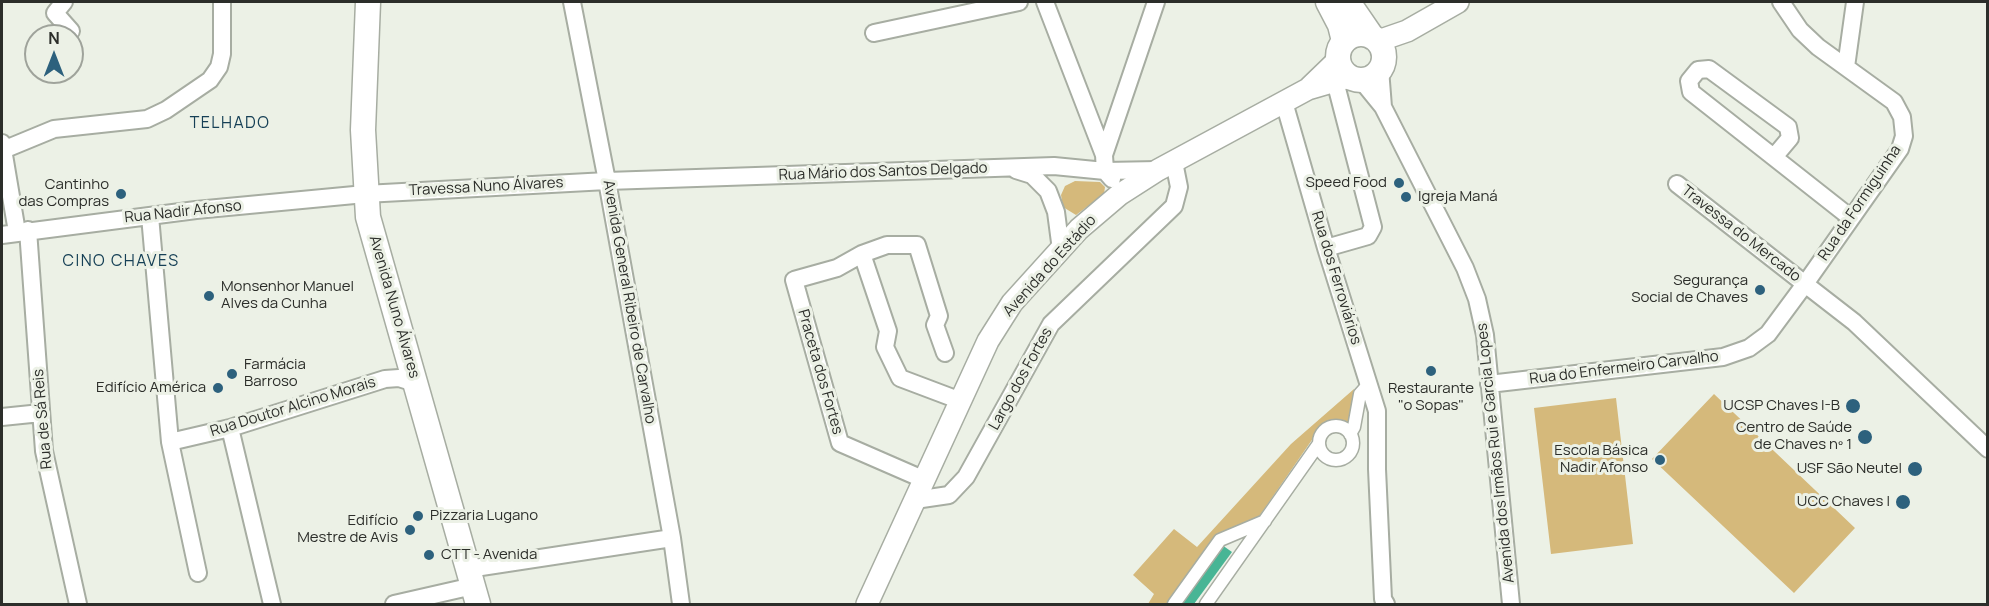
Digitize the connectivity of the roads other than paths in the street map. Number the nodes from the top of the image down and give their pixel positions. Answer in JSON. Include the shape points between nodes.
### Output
{"nodes":[{"id":1,"x":64,"y":2,"type":"edge"},
{"id":2,"x":222,"y":2,"type":"edge"},
{"id":3,"x":368,"y":2,"type":"edge"},
{"id":4,"x":572,"y":2,"type":"edge"},
{"id":5,"x":1019,"y":2,"type":"edge"},
{"id":6,"x":1045,"y":2,"type":"edge"},
{"id":7,"x":1156,"y":2,"type":"edge"},
{"id":8,"x":1328,"y":2,"type":"edge"},
{"id":9,"x":1348,"y":2,"type":"edge"},
{"id":10,"x":1458,"y":2,"type":"edge"},
{"id":11,"x":1781,"y":2,"type":"edge"},
{"id":12,"x":1855,"y":2,"type":"edge"},
{"id":13,"x":65,"y":24,"type":"edge"},
{"id":14,"x":874,"y":33,"type":"dead end"},
{"id":15,"x":1360,"y":60,"type":"junction"},
{"id":16,"x":1846,"y":67,"type":"junction"},
{"id":17,"x":1284,"y":102,"type":"junction"},
{"id":18,"x":2,"y":147,"type":"edge"},
{"id":19,"x":1774,"y":157,"type":"junction"},
{"id":20,"x":1105,"y":163,"type":"junction"},
{"id":21,"x":1166,"y":166,"type":"junction"},
{"id":22,"x":1012,"y":168,"type":"junction"},
{"id":23,"x":1073,"y":168,"type":"junction"},
{"id":24,"x":608,"y":181,"type":"junction"},
{"id":25,"x":1677,"y":183,"type":"dead end"},
{"id":26,"x":1048,"y":191,"type":"junction"},
{"id":27,"x":366,"y":194,"type":"junction"},
{"id":28,"x":1119,"y":195,"type":"junction"},
{"id":29,"x":1056,"y":212,"type":"junction"},
{"id":30,"x":150,"y":216,"type":"junction"},
{"id":31,"x":1851,"y":218,"type":"junction"},
{"id":32,"x":1079,"y":229,"type":"junction"},
{"id":33,"x":16,"y":232,"type":"edge"},
{"id":34,"x":1326,"y":248,"type":"junction"},
{"id":35,"x":1060,"y":250,"type":"junction"},
{"id":36,"x":862,"y":254,"type":"junction"},
{"id":37,"x":1804,"y":284,"type":"junction"},
{"id":38,"x":945,"y":353,"type":"dead end"},
{"id":39,"x":415,"y":383,"type":"junction"},
{"id":40,"x":1489,"y":384,"type":"junction"},
{"id":41,"x":1368,"y":386,"type":"junction"},
{"id":42,"x":960,"y":401,"type":"junction"},
{"id":43,"x":41,"y":413,"type":"junction"},
{"id":44,"x":2,"y":418,"type":"edge"},
{"id":45,"x":230,"y":428,"type":"junction"},
{"id":46,"x":1350,"y":434,"type":"junction"},
{"id":47,"x":170,"y":442,"type":"junction"},
{"id":48,"x":1318,"y":445,"type":"junction"},
{"id":49,"x":1988,"y":449,"type":"edge"},
{"id":50,"x":925,"y":480,"type":"junction"},
{"id":51,"x":915,"y":500,"type":"junction"},
{"id":52,"x":1266,"y":520,"type":"junction"},
{"id":53,"x":672,"y":538,"type":"junction"},
{"id":54,"x":198,"y":573,"type":"dead end"},
{"id":55,"x":473,"y":587,"type":"edge"},
{"id":56,"x":78,"y":604,"type":"edge"},
{"id":57,"x":272,"y":604,"type":"edge"},
{"id":58,"x":394,"y":604,"type":"edge"},
{"id":59,"x":681,"y":604,"type":"edge"},
{"id":60,"x":867,"y":604,"type":"edge"},
{"id":61,"x":1174,"y":604,"type":"edge"},
{"id":62,"x":1206,"y":604,"type":"edge"},
{"id":63,"x":1386,"y":604,"type":"edge"},
{"id":64,"x":1511,"y":604,"type":"edge"}],
"edges":[{"from":1,"to":13,"type":"street","via":[[55,13]]},
{"from":2,"to":18,"type":"street","via":[[219,67],[210,80],[166,110],[147,118],[54,129]]},
{"from":3,"to":27,"type":"main road","name":"Avenida Nuno Álvares","via":[[363,130]]},
{"from":4,"to":24,"type":"street","name":"Avenida General Ribeiro de Carvalho"},
{"from":5,"to":14,"type":"street"},
{"from":6,"to":20,"type":"street"},
{"from":7,"to":20,"type":"street"},
{"from":8,"to":15,"type":"main road"},
{"from":9,"to":15,"type":"main road"},
{"from":10,"to":15,"type":"street"},
{"from":11,"to":16,"type":"street","name":"Rua da Formiguinha","via":[[1800,30]]},
{"from":12,"to":16,"type":"street"},
{"from":15,"to":17,"type":"street","name":"Avenida do Estádio"},
{"from":15,"to":34,"type":"street","via":[[1373,227],[1368,236]]},
{"from":15,"to":40,"type":"street","name":"Avenida dos Irmãos Rui e Garcia Lopes","via":[[1472,284],[1483,326]]},
{"from":16,"to":31,"type":"street","name":"Rua da Formiguinha","via":[[1894,102],[1902,117],[1904,136],[1900,149]]},
{"from":17,"to":21,"type":"street","name":"Avenida do Estádio"},
{"from":17,"to":34,"type":"street","name":"Rua dos Ferroviários"},
{"from":18,"to":33,"type":"street","name":"Rua de Sá Reis"},
{"from":19,"to":19,"type":"street","via":[[1790,138],[1788,127],[1708,69],[1698,70],[1689,81],[1691,92]]},
{"from":19,"to":31,"type":"street"},
{"from":20,"to":21,"type":"street","name":"Rua Mário dos Santos Delgado"},
{"from":20,"to":23,"type":"street","name":"Rua Mário dos Santos Delgado"},
{"from":20,"to":28,"type":"street"},
{"from":21,"to":28,"type":"street","name":"Avenida do Estádio"},
{"from":21,"to":51,"type":"street","name":"Largo dos Fortes","via":[[1179,187],[1174,206],[1051,324],[966,477],[949,495]]},
{"from":22,"to":23,"type":"street","name":"Rua Mário dos Santos Delgado"},
{"from":22,"to":24,"type":"street","name":"Rua Mário dos Santos Delgado"},
{"from":22,"to":26,"type":"street","via":[[1032,175]]},
{"from":23,"to":26,"type":"street"},
{"from":24,"to":27,"type":"street","name":"Travessa Nuno Álvares"},
{"from":24,"to":53,"type":"street","name":"Avenida General Ribeiro de Carvalho"},
{"from":25,"to":37,"type":"street","name":"Travessa do Mercado"},
{"from":26,"to":29,"type":"street"},
{"from":27,"to":30,"type":"street","name":"Rua Nadir Afonso"},
{"from":27,"to":39,"type":"main road","name":"Avenida Nuno Álvares","via":[[371,228]]},
{"from":28,"to":32,"type":"street","name":"Avenida do Estádio"},
{"from":29,"to":32,"type":"street"},
{"from":29,"to":35,"type":"street"},
{"from":30,"to":33,"type":"street","name":"Rua Nadir Afonso"},
{"from":30,"to":47,"type":"street"},
{"from":31,"to":37,"type":"street","name":"Rua da Formiguinha"},
{"from":32,"to":35,"type":"street","name":"Avenida do Estádio"},
{"from":33,"to":43,"type":"street","name":"Rua de Sá Reis"},
{"from":34,"to":41,"type":"street","name":"Rua dos Ferroviários"},
{"from":35,"to":42,"type":"street","name":"Avenida do Estádio","via":[[1012,303],[996,327]]},
{"from":36,"to":38,"type":"street","via":[[887,245],[917,245],[939,316],[934,325]]},
{"from":36,"to":42,"type":"street","via":[[888,332],[885,347],[900,378]]},
{"from":36,"to":50,"type":"street","name":"Praceta dos Fortes","via":[[837,268],[794,280],[840,443]]},
{"from":37,"to":40,"type":"street","name":"Rua do Enfermeiro Carvalho","via":[[1768,334],[1749,348],[1723,357]]},
{"from":37,"to":49,"type":"street","via":[[1854,322]]},
{"from":39,"to":45,"type":"street","name":"Rua Doutor Alcino Morais","via":[[385,379]]},
{"from":39,"to":55,"type":"main road","name":"Avenida Nuno Álvares"},
{"from":40,"to":64,"type":"street","name":"Avenida dos Irmãos Rui e Garcia Lopes"},
{"from":41,"to":46,"type":"street","via":[[1360,394]]},
{"from":41,"to":63,"type":"street","name":"Rua dos Ferroviários","via":[[1377,411]]},
{"from":42,"to":50,"type":"street","name":"Avenida do Estádio"},
{"from":43,"to":44,"type":"street"},
{"from":43,"to":56,"type":"street","name":"Rua de Sá Reis","via":[[48,478]]},
{"from":45,"to":47,"type":"street","name":"Rua Doutor Alcino Morais"},
{"from":45,"to":57,"type":"street"},
{"from":46,"to":48,"type":"street","via":[[1341,427],[1330,427],[1321,434]]},
{"from":46,"to":48,"type":"street","via":[[1353,444],[1344,458],[1328,459]]},
{"from":47,"to":54,"type":"street"},
{"from":48,"to":52,"type":"street"},
{"from":50,"to":51,"type":"street","name":"Avenida do Estádio"},
{"from":51,"to":60,"type":"street","name":"Avenida do Estádio"},
{"from":52,"to":61,"type":"street","via":[[1220,540]]},
{"from":52,"to":62,"type":"street"},
{"from":53,"to":55,"type":"street"},
{"from":53,"to":59,"type":"street","name":"Avenida General Ribeiro de Carvalho"},
{"from":55,"to":58,"type":"street"}]}
